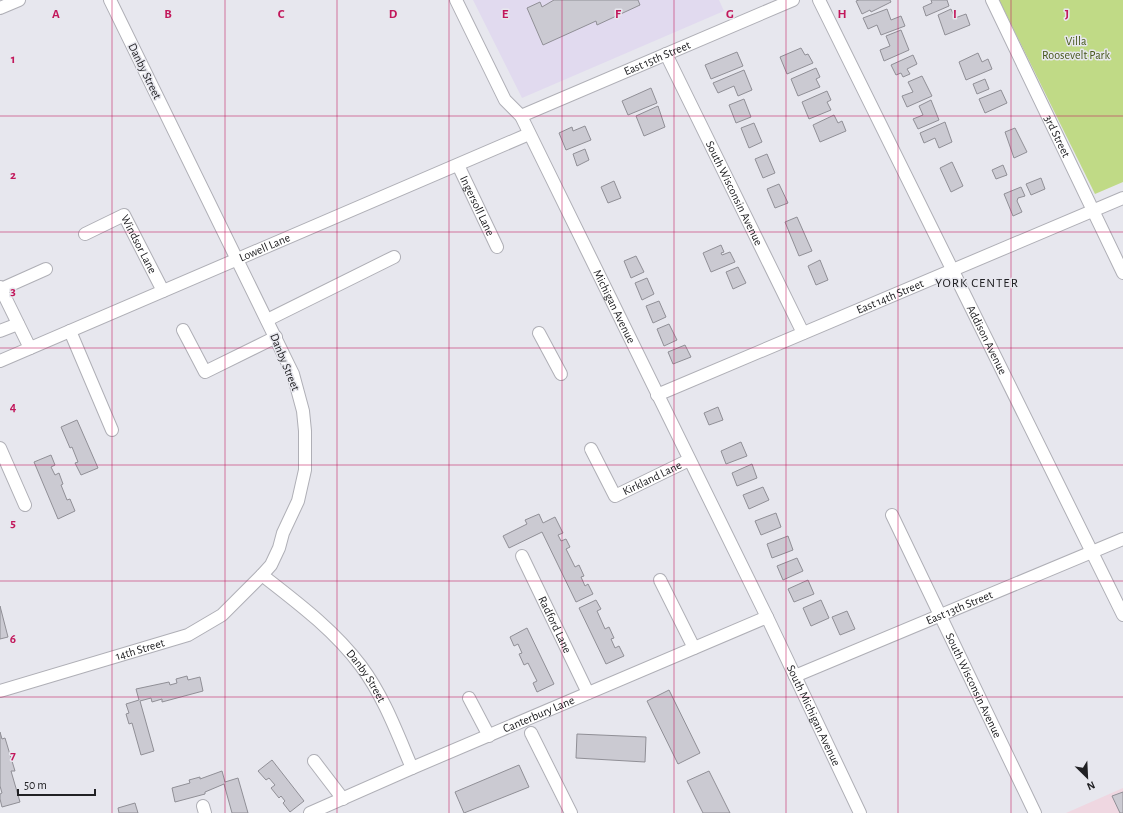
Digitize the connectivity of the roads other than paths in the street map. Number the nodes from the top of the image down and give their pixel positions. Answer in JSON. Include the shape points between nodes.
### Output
{"nodes":[{"id":1,"x":19,"y":0,"type":"edge"},
{"id":2,"x":110,"y":0,"type":"edge"},
{"id":3,"x":456,"y":0,"type":"edge"},
{"id":4,"x":793,"y":0,"type":"edge"},
{"id":5,"x":819,"y":0,"type":"edge"},
{"id":6,"x":992,"y":0,"type":"edge"},
{"id":7,"x":0,"y":8,"type":"edge"},
{"id":8,"x":666,"y":54,"type":"junction"},
{"id":9,"x":521,"y":116,"type":"junction"},
{"id":10,"x":529,"y":134,"type":"junction"},
{"id":11,"x":458,"y":165,"type":"junction"},
{"id":12,"x":1123,"y":198,"type":"edge"},
{"id":13,"x":1092,"y":210,"type":"junction"},
{"id":14,"x":85,"y":234,"type":"dead end"},
{"id":15,"x":497,"y":247,"type":"dead end"},
{"id":16,"x":394,"y":257,"type":"dead end"},
{"id":17,"x":237,"y":259,"type":"junction"},
{"id":18,"x":46,"y":269,"type":"dead end"},
{"id":19,"x":952,"y":270,"type":"junction"},
{"id":20,"x":1123,"y":273,"type":"edge"},
{"id":21,"x":1,"y":288,"type":"edge"},
{"id":22,"x":163,"y":291,"type":"junction"},
{"id":23,"x":267,"y":320,"type":"junction"},
{"id":24,"x":18,"y":324,"type":"junction"},
{"id":25,"x":183,"y":330,"type":"dead end"},
{"id":26,"x":0,"y":331,"type":"edge"},
{"id":27,"x":70,"y":331,"type":"junction"},
{"id":28,"x":539,"y":333,"type":"dead end"},
{"id":29,"x":803,"y":333,"type":"junction"},
{"id":30,"x":276,"y":337,"type":"junction"},
{"id":31,"x":30,"y":348,"type":"junction"},
{"id":32,"x":0,"y":361,"type":"edge"},
{"id":33,"x":561,"y":374,"type":"dead end"},
{"id":34,"x":658,"y":395,"type":"junction"},
{"id":35,"x":112,"y":430,"type":"dead end"},
{"id":36,"x":0,"y":448,"type":"edge"},
{"id":37,"x":591,"y":448,"type":"dead end"},
{"id":38,"x":689,"y":460,"type":"junction"},
{"id":39,"x":25,"y":505,"type":"dead end"},
{"id":40,"x":892,"y":516,"type":"dead end"},
{"id":41,"x":1123,"y":539,"type":"edge"},
{"id":42,"x":1092,"y":552,"type":"junction"},
{"id":43,"x":522,"y":556,"type":"dead end"},
{"id":44,"x":262,"y":576,"type":"junction"},
{"id":45,"x":660,"y":580,"type":"dead end"},
{"id":46,"x":940,"y":614,"type":"junction"},
{"id":47,"x":1123,"y":615,"type":"edge"},
{"id":48,"x":768,"y":617,"type":"junction"},
{"id":49,"x":694,"y":648,"type":"junction"},
{"id":50,"x":795,"y":676,"type":"junction"},
{"id":51,"x":0,"y":691,"type":"edge"},
{"id":52,"x":588,"y":694,"type":"junction"},
{"id":53,"x":469,"y":698,"type":"dead end"},
{"id":54,"x":531,"y":733,"type":"dead end"},
{"id":55,"x":489,"y":736,"type":"junction"},
{"id":56,"x":314,"y":762,"type":"dead end"},
{"id":57,"x":412,"y":768,"type":"junction"},
{"id":58,"x":342,"y":799,"type":"junction"},
{"id":59,"x":310,"y":813,"type":"edge"},
{"id":60,"x":571,"y":813,"type":"edge"},
{"id":61,"x":860,"y":813,"type":"edge"},
{"id":62,"x":1035,"y":813,"type":"edge"}],
"edges":[{"from":1,"to":7,"type":"street"},
{"from":2,"to":17,"type":"street","name":"Danby Street"},
{"from":3,"to":9,"type":"street","name":"Michigan Avenue","via":[[505,100]]},
{"from":4,"to":8,"type":"street","name":"East 15th Street"},
{"from":5,"to":19,"type":"street","name":"Addison Avenue"},
{"from":6,"to":13,"type":"street","name":"3rd Street"},
{"from":8,"to":9,"type":"street","name":"East 15th Street"},
{"from":8,"to":29,"type":"street","name":"South Wisconsin Avenue"},
{"from":9,"to":10,"type":"street","name":"Michigan Avenue"},
{"from":10,"to":11,"type":"street","name":"Lowell Lane"},
{"from":10,"to":34,"type":"street","name":"Michigan Avenue"},
{"from":11,"to":15,"type":"street","name":"Ingersoll Lane"},
{"from":11,"to":17,"type":"street","name":"Lowell Lane"},
{"from":12,"to":13,"type":"street","name":"East 14th Street"},
{"from":13,"to":19,"type":"street","name":"East 14th Street"},
{"from":13,"to":20,"type":"street","name":"3rd Street"},
{"from":14,"to":22,"type":"street","name":"Windsor Lane","via":[[124,215]]},
{"from":16,"to":23,"type":"street"},
{"from":17,"to":22,"type":"street","name":"Lowell Lane"},
{"from":17,"to":23,"type":"street","name":"Danby Street"},
{"from":18,"to":21,"type":"street"},
{"from":19,"to":29,"type":"street","name":"East 14th Street"},
{"from":19,"to":42,"type":"street","name":"Addison Avenue"},
{"from":21,"to":24,"type":"street"},
{"from":22,"to":27,"type":"street","name":"Lowell Lane"},
{"from":23,"to":30,"type":"street","name":"Danby Street"},
{"from":24,"to":26,"type":"street"},
{"from":24,"to":31,"type":"street"},
{"from":25,"to":30,"type":"street","via":[[205,372]]},
{"from":27,"to":31,"type":"street","name":"Lowell Lane"},
{"from":27,"to":35,"type":"street"},
{"from":28,"to":33,"type":"street"},
{"from":29,"to":34,"type":"street","name":"East 14th Street"},
{"from":30,"to":44,"type":"street","name":"Danby Street","via":[[298,390],[305,431],[306,456],[298,501],[279,548]]},
{"from":31,"to":32,"type":"street","name":"Lowell Lane"},
{"from":34,"to":38,"type":"street","name":"Michigan Avenue"},
{"from":36,"to":39,"type":"street"},
{"from":37,"to":38,"type":"street","name":"Kirkland Lane","via":[[614,496]]},
{"from":38,"to":48,"type":"street","name":"Michigan Avenue"},
{"from":40,"to":46,"type":"street","name":"South Wisconsin Avenue"},
{"from":41,"to":42,"type":"street","name":"East 13th Street"},
{"from":42,"to":46,"type":"street","name":"East 13th Street"},
{"from":42,"to":47,"type":"street","name":"Addison Avenue"},
{"from":43,"to":52,"type":"street","name":"Radford Lane"},
{"from":44,"to":51,"type":"street","name":"14th Street","via":[[222,615],[188,636]]},
{"from":44,"to":57,"type":"street","name":"Danby Street","via":[[330,630],[362,667],[386,709]]},
{"from":45,"to":49,"type":"street"},
{"from":46,"to":50,"type":"street","name":"East 13th Street"},
{"from":46,"to":62,"type":"street","name":"South Wisconsin Avenue"},
{"from":48,"to":49,"type":"street","name":"Canterbury Lane"},
{"from":48,"to":50,"type":"street","name":"South Michigan Avenue"},
{"from":49,"to":52,"type":"street","name":"Canterbury Lane"},
{"from":50,"to":61,"type":"street","name":"South Michigan Avenue"},
{"from":52,"to":55,"type":"street","name":"Canterbury Lane"},
{"from":53,"to":55,"type":"street"},
{"from":54,"to":60,"type":"street"},
{"from":55,"to":57,"type":"street","name":"Canterbury Lane"},
{"from":56,"to":58,"type":"street"},
{"from":57,"to":58,"type":"street","name":"Canterbury Lane"},
{"from":58,"to":59,"type":"street","name":"Canterbury Lane"}]}
